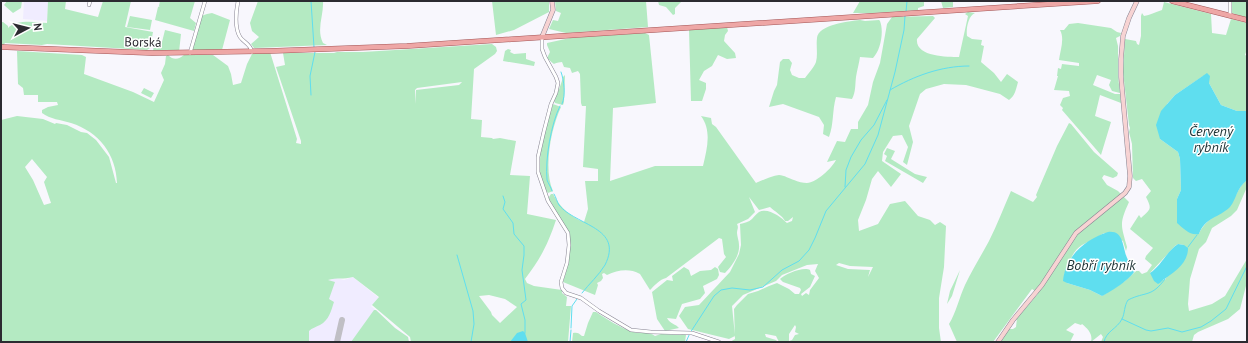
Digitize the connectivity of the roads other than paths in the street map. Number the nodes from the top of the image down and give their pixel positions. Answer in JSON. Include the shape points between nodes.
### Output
{"nodes":[{"id":1,"x":90,"y":1,"type":"edge"},
{"id":2,"x":205,"y":1,"type":"edge"},
{"id":3,"x":238,"y":1,"type":"edge"},
{"id":4,"x":552,"y":1,"type":"edge"},
{"id":5,"x":1098,"y":1,"type":"edge"},
{"id":6,"x":1137,"y":1,"type":"edge"},
{"id":7,"x":1172,"y":1,"type":"edge"},
{"id":8,"x":1230,"y":1,"type":"edge"},
{"id":9,"x":89,"y":5,"type":"dead end"},
{"id":10,"x":1230,"y":16,"type":"junction"},
{"id":11,"x":1247,"y":20,"type":"edge"},
{"id":12,"x":542,"y":37,"type":"junction"},
{"id":13,"x":1,"y":47,"type":"edge"},
{"id":14,"x":252,"y":52,"type":"junction"},
{"id":15,"x":190,"y":53,"type":"junction"},
{"id":16,"x":720,"y":342,"type":"edge"},
{"id":17,"x":998,"y":342,"type":"edge"}],
"edges":[{"from":1,"to":9,"type":"street"},
{"from":2,"to":15,"type":"street"},
{"from":3,"to":14,"type":"street","via":[[239,33]]},
{"from":4,"to":12,"type":"street","via":[[553,10]]},
{"from":5,"to":12,"type":"main road","name":"Borská"},
{"from":6,"to":17,"type":"street","via":[[1124,31],[1121,59],[1131,182],[1129,187],[1125,194],[1076,233],[1042,285]]},
{"from":7,"to":10,"type":"main road"},
{"from":8,"to":10,"type":"street"},
{"from":10,"to":11,"type":"main road"},
{"from":12,"to":14,"type":"main road","name":"Borská","via":[[407,46]]},
{"from":12,"to":16,"type":"street","via":[[542,49],[558,83],[538,157],[538,172],[548,201],[568,233],[567,263],[561,282],[562,288],[566,293],[581,298],[599,312],[631,330],[692,333]]},
{"from":13,"to":15,"type":"main road","name":"Borská","via":[[117,53]]},
{"from":14,"to":15,"type":"main road","name":"Borská"}]}
